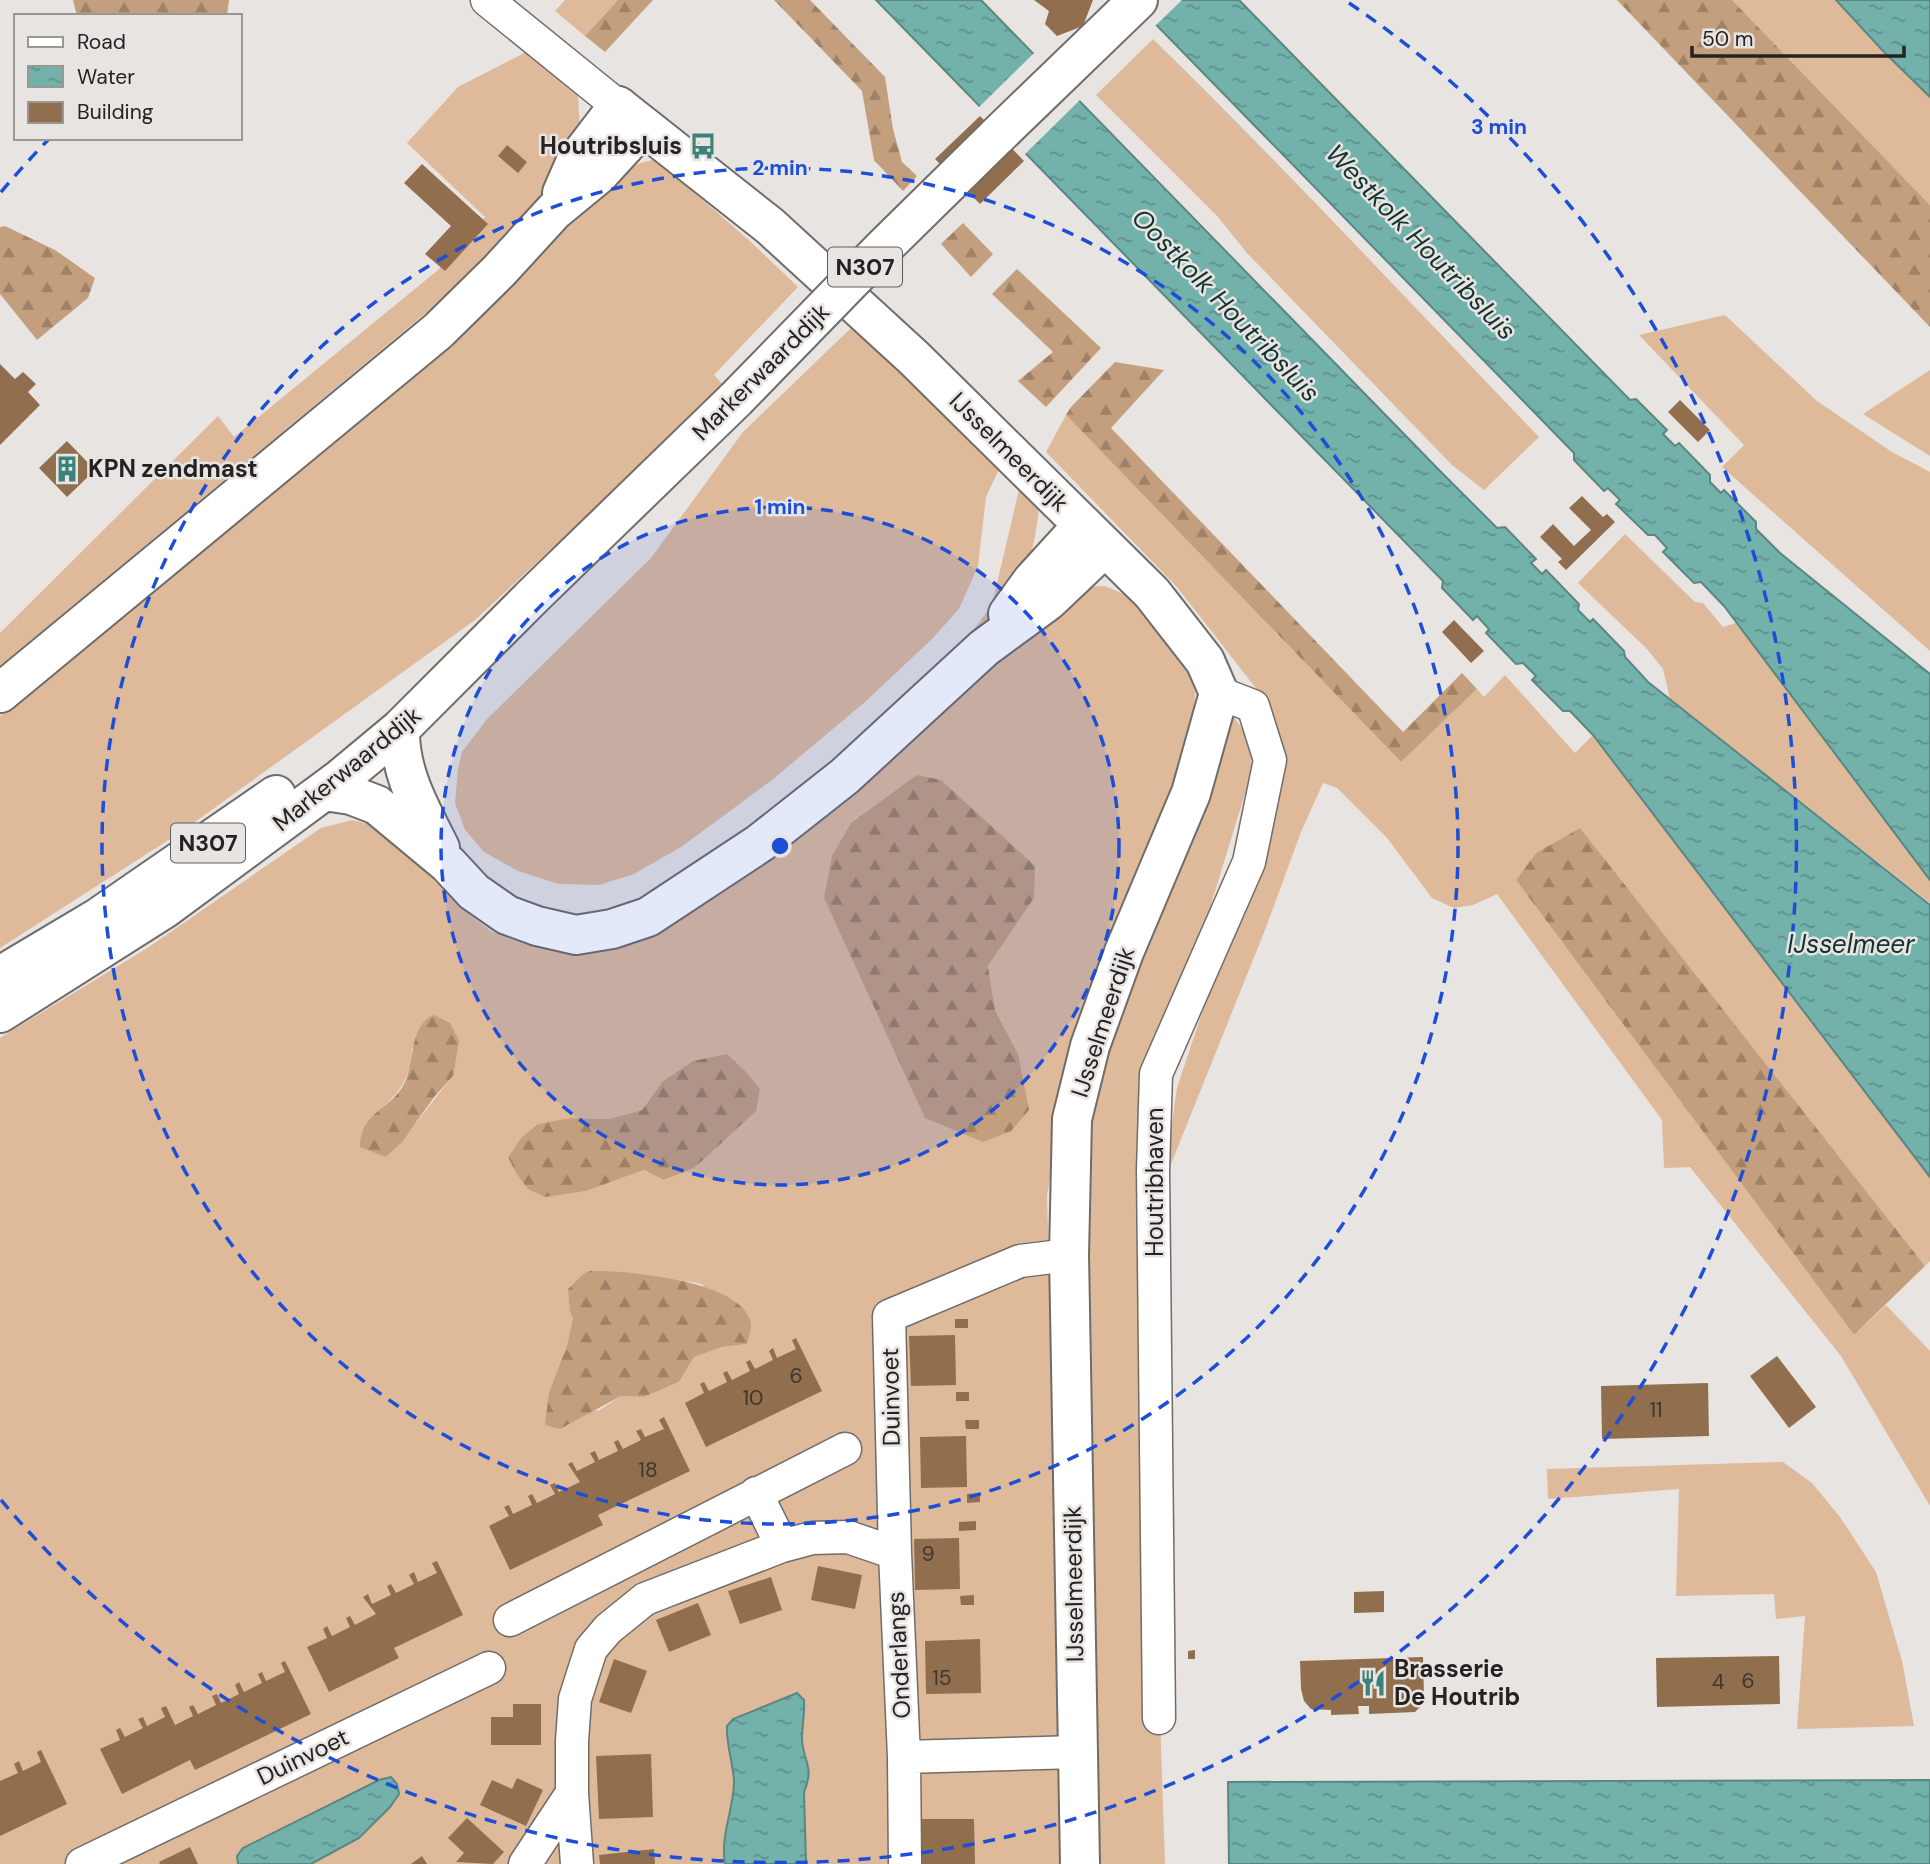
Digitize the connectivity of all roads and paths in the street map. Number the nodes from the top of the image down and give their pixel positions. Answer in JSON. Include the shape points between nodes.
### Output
{"nodes":[{"id":1,"x":487,"y":0,"type":"edge"},
{"id":2,"x":1138,"y":0,"type":"edge"},
{"id":3,"x":630,"y":116,"type":"junction"},
{"id":4,"x":1094,"y":536,"type":"junction"},
{"id":5,"x":534,"y":595,"type":"junction"},
{"id":6,"x":0,"y":693,"type":"edge"},
{"id":7,"x":1219,"y":693,"type":"junction"},
{"id":8,"x":400,"y":729,"type":"junction"},
{"id":9,"x":324,"y":791,"type":"junction"},
{"id":10,"x":448,"y":864,"type":"junction"},
{"id":11,"x":0,"y":976,"type":"edge"},
{"id":12,"x":0,"y":1013,"type":"edge"},
{"id":13,"x":1069,"y":1255,"type":"junction"},
{"id":14,"x":845,"y":1449,"type":"dead end"},
{"id":15,"x":756,"y":1493,"type":"junction"},
{"id":16,"x":782,"y":1546,"type":"junction"},
{"id":17,"x":895,"y":1553,"type":"junction"},
{"id":18,"x":510,"y":1620,"type":"dead end"},
{"id":19,"x":489,"y":1668,"type":"dead end"},
{"id":20,"x":1159,"y":1718,"type":"dead end"},
{"id":21,"x":1077,"y":1752,"type":"junction"},
{"id":22,"x":904,"y":1757,"type":"junction"},
{"id":23,"x":572,"y":1793,"type":"junction"},
{"id":24,"x":121,"y":1855,"type":"edge"},
{"id":25,"x":82,"y":1864,"type":"edge"},
{"id":26,"x":525,"y":1864,"type":"edge"},
{"id":27,"x":577,"y":1864,"type":"edge"},
{"id":28,"x":905,"y":1864,"type":"edge"},
{"id":29,"x":1080,"y":1864,"type":"edge"}],
"edges":[{"from":1,"to":3,"type":"street"},
{"from":2,"to":5,"type":"main road","name":"Markerwaarddijk","number":"N307","bridge":true},
{"from":3,"to":4,"type":"main road","name":"IJsselmeerdijk","via":[[770,226],[914,358]]},
{"from":3,"to":6,"type":"main road","via":[[599,174],[554,211],[438,331]]},
{"from":4,"to":7,"type":"main road","name":"IJsselmeerdijk","via":[[1152,593],[1205,660]]},
{"from":4,"to":10,"type":"main road","via":[[1032,581],[984,648],[845,776],[760,843],[648,917],[576,935],[537,926],[507,915],[474,892]]},
{"from":5,"to":8,"type":"main road","name":"Markerwaarddijk","number":"N307"},
{"from":5,"to":11,"type":"main road","name":"Markerwaarddijk","number":"N307","via":[[272,798],[99,917]]},
{"from":7,"to":13,"type":"main road","name":"IJsselmeerdijk","via":[[1191,793],[1090,1046],[1072,1119]]},
{"from":7,"to":20,"type":"street","name":"Houtribhaven","via":[[1252,706],[1270,760],[1249,862],[1156,1074]]},
{"from":8,"to":9,"type":"main road","name":"Markerwaarddijk","number":"N307"},
{"from":8,"to":10,"type":"main road","via":[[408,781]]},
{"from":9,"to":10,"type":"main road","via":[[351,794],[377,805]]},
{"from":9,"to":12,"type":"main road","name":"Markerwaarddijk","number":"N307","via":[[164,909]]},
{"from":13,"to":17,"type":"street","name":"Duinvoet","via":[[1020,1261],[889,1316]]},
{"from":13,"to":21,"type":"main road","name":"IJsselmeerdijk"},
{"from":14,"to":15,"type":"street","name":"Duinvoet"},
{"from":15,"to":16,"type":"street"},
{"from":15,"to":18,"type":"street","name":"Duinvoet"},
{"from":16,"to":17,"type":"street","via":[[812,1538],[848,1537]]},
{"from":16,"to":23,"type":"street","via":[[645,1599],[608,1629],[591,1649],[575,1699]]},
{"from":17,"to":22,"type":"street","name":"Onderlangs"},
{"from":19,"to":24,"type":"street","name":"Duinvoet"},
{"from":21,"to":22,"type":"street"},
{"from":21,"to":29,"type":"main road","name":"IJsselmeerdijk"},
{"from":22,"to":28,"type":"street","name":"Onderlangs"},
{"from":23,"to":26,"type":"street"},
{"from":23,"to":27,"type":"street"},
{"from":24,"to":25,"type":"street","name":"Duinvoet"}]}
